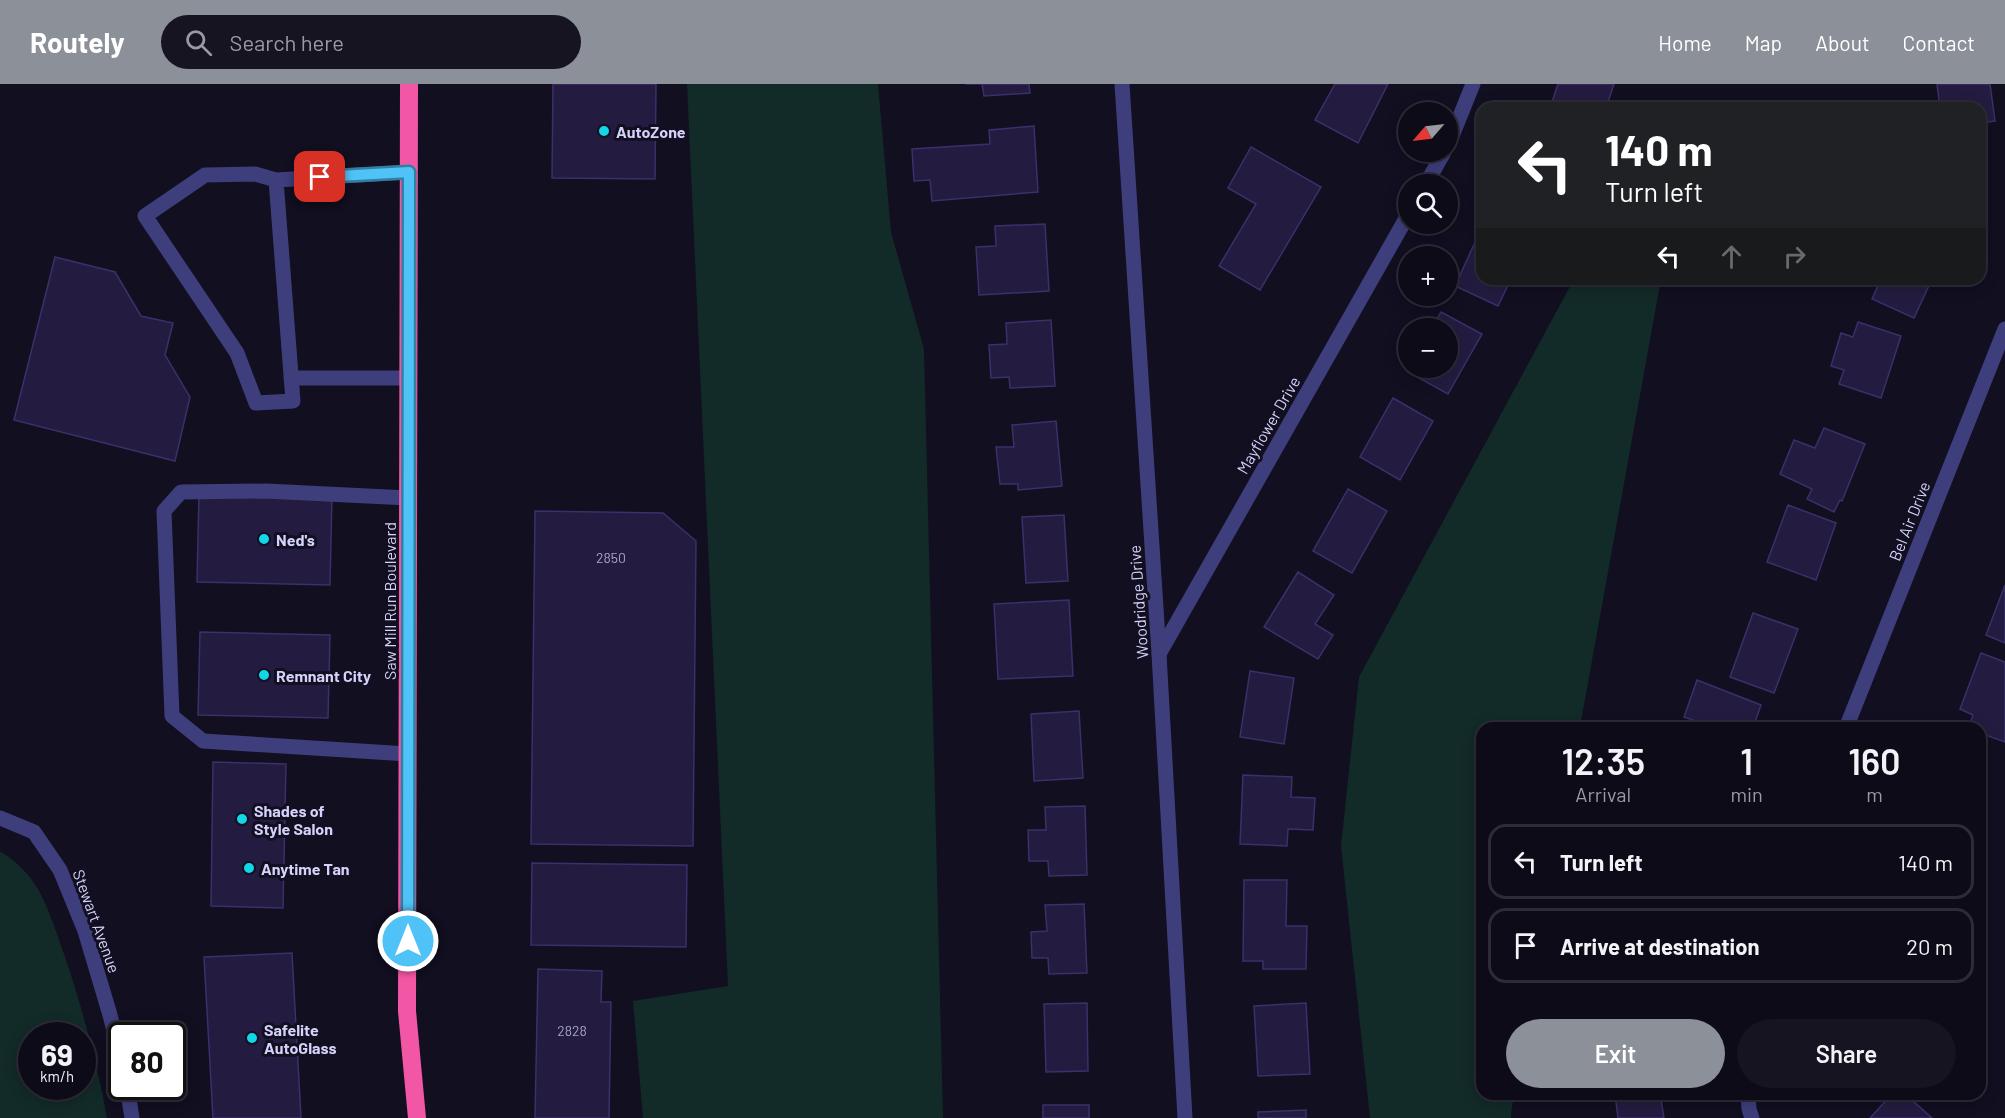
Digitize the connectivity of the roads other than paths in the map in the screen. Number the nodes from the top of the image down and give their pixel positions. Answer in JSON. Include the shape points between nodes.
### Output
{"nodes":[{"id":1,"x":409,"y":84,"type":"edge"},
{"id":2,"x":1122,"y":84,"type":"edge"},
{"id":3,"x":1473,"y":84,"type":"edge"},
{"id":4,"x":1458,"y":121,"type":"edge"},
{"id":5,"x":409,"y":172,"type":"junction"},
{"id":6,"x":276,"y":180,"type":"junction"},
{"id":7,"x":1398,"y":233,"type":"edge"},
{"id":8,"x":2005,"y":328,"type":"edge"},
{"id":9,"x":291,"y":378,"type":"junction"},
{"id":10,"x":408,"y":378,"type":"junction"},
{"id":11,"x":408,"y":498,"type":"junction"},
{"id":12,"x":1159,"y":654,"type":"junction"},
{"id":13,"x":1848,"y":722,"type":"edge"},
{"id":14,"x":408,"y":754,"type":"junction"},
{"id":15,"x":0,"y":818,"type":"edge"},
{"id":16,"x":112,"y":1022,"type":"edge"},
{"id":17,"x":129,"y":1100,"type":"edge"},
{"id":18,"x":1748,"y":1100,"type":"edge"},
{"id":19,"x":132,"y":1118,"type":"edge"},
{"id":20,"x":417,"y":1118,"type":"edge"},
{"id":21,"x":1185,"y":1118,"type":"edge"},
{"id":22,"x":1752,"y":1118,"type":"edge"}],
"edges":[{"from":1,"to":5,"type":"highway","name":"Saw Mill Run Boulevard"},
{"from":2,"to":12,"type":"street","name":"Woodridge Drive"},
{"from":3,"to":4,"type":"street"},
{"from":5,"to":6,"type":"street"},
{"from":5,"to":10,"type":"highway","name":"Saw Mill Run Boulevard"},
{"from":6,"to":9,"type":"street"},
{"from":6,"to":9,"type":"street","via":[[255,174],[205,175],[145,216],[237,353],[256,403],[293,401]]},
{"from":7,"to":12,"type":"street","name":"Mayflower Drive"},
{"from":8,"to":13,"type":"street","name":"Bel Air Drive"},
{"from":9,"to":10,"type":"street"},
{"from":10,"to":11,"type":"highway","name":"Saw Mill Run Boulevard"},
{"from":11,"to":14,"type":"highway","name":"Saw Mill Run Boulevard"},
{"from":11,"to":14,"type":"street","via":[[266,491],[182,492],[164,511],[172,716],[203,741]]},
{"from":12,"to":21,"type":"street","name":"Woodridge Drive"},
{"from":14,"to":20,"type":"highway","name":"Saw Mill Run Boulevard","via":[[407,1011]]},
{"from":15,"to":16,"type":"street","name":"Stewart Avenue","via":[[34,832],[60,870],[85,931]]},
{"from":17,"to":19,"type":"street"},
{"from":18,"to":22,"type":"street"}]}
